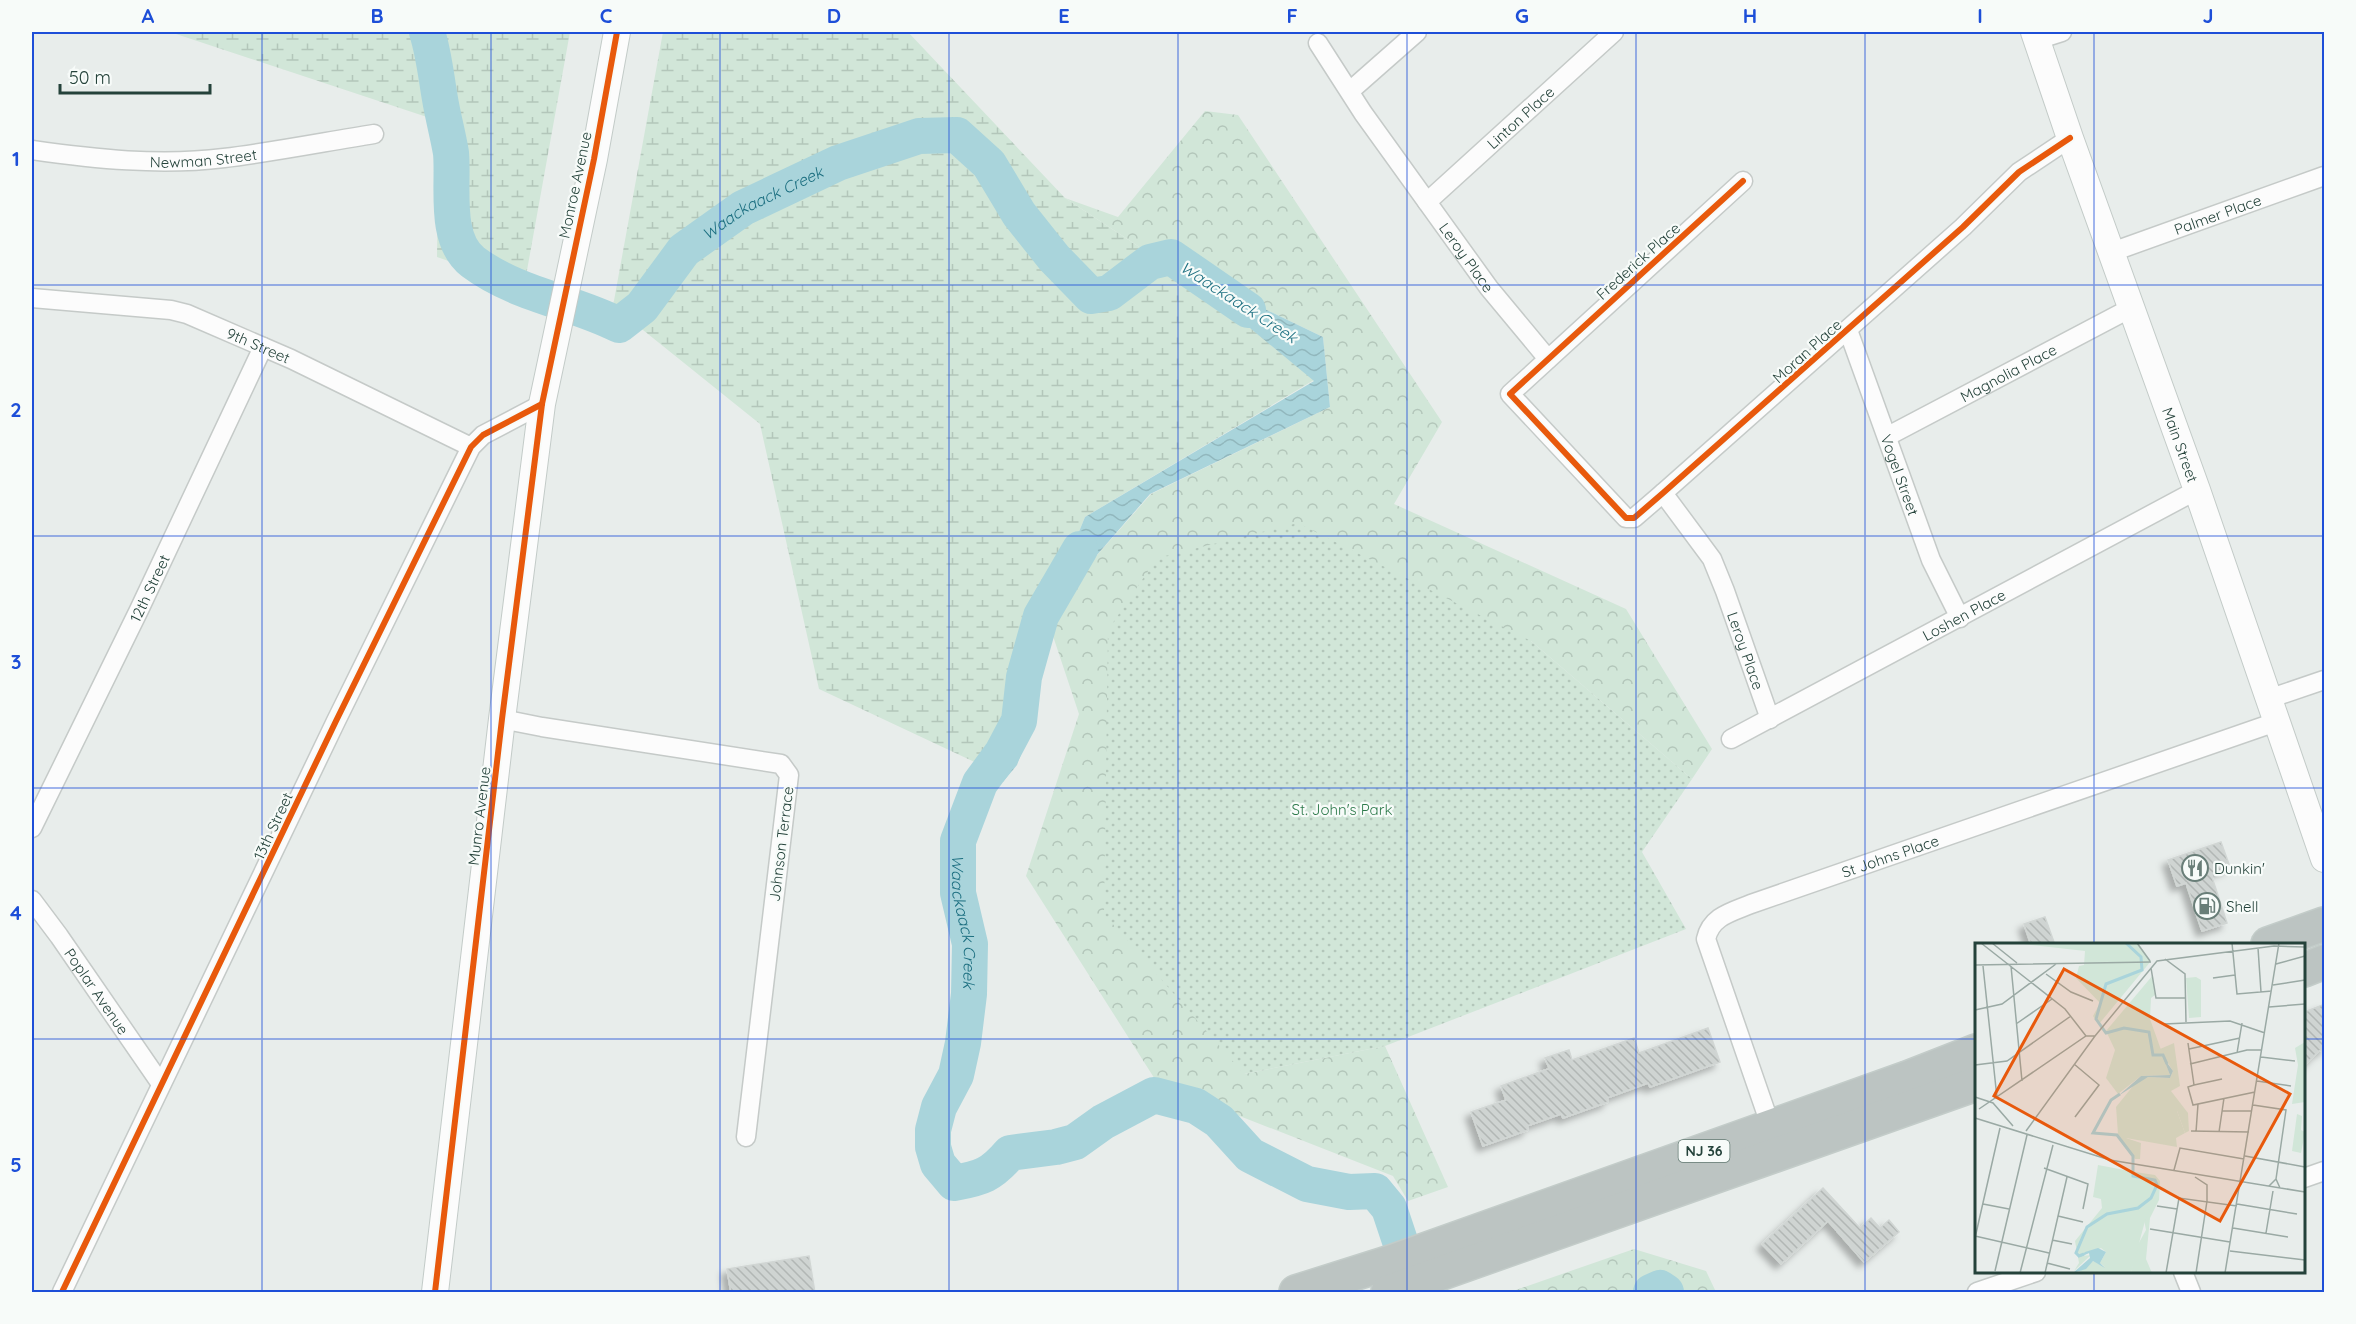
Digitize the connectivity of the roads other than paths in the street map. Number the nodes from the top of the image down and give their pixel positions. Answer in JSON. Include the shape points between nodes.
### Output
{"nodes":[{"id":1,"x":617,"y":32,"type":"edge"},
{"id":2,"x":1417,"y":32,"type":"edge"},
{"id":3,"x":1614,"y":32,"type":"edge"},
{"id":4,"x":2061,"y":32,"type":"edge"},
{"id":5,"x":2035,"y":36,"type":"edge"},
{"id":6,"x":1318,"y":43,"type":"dead end"},
{"id":7,"x":1350,"y":91,"type":"junction"},
{"id":8,"x":374,"y":134,"type":"dead end"},
{"id":9,"x":2070,"y":138,"type":"junction"},
{"id":10,"x":32,"y":150,"type":"edge"},
{"id":11,"x":2325,"y":176,"type":"edge"},
{"id":12,"x":1743,"y":181,"type":"dead end"},
{"id":13,"x":1427,"y":202,"type":"junction"},
{"id":14,"x":2112,"y":252,"type":"junction"},
{"id":15,"x":33,"y":302,"type":"edge"},
{"id":16,"x":2131,"y":308,"type":"junction"},
{"id":17,"x":1848,"y":330,"type":"junction"},
{"id":18,"x":555,"y":343,"type":"joint"},
{"id":19,"x":263,"y":346,"type":"junction"},
{"id":20,"x":1548,"y":358,"type":"junction"},
{"id":21,"x":542,"y":404,"type":"junction"},
{"id":22,"x":1888,"y":436,"type":"junction"},
{"id":23,"x":471,"y":447,"type":"junction"},
{"id":24,"x":2197,"y":490,"type":"junction"},
{"id":25,"x":1664,"y":494,"type":"junction"},
{"id":26,"x":1960,"y":618,"type":"junction"},
{"id":27,"x":2325,"y":680,"type":"edge"},
{"id":28,"x":2272,"y":711,"type":"junction"},
{"id":29,"x":1770,"y":718,"type":"junction"},
{"id":30,"x":502,"y":719,"type":"junction"},
{"id":31,"x":1731,"y":739,"type":"dead end"},
{"id":32,"x":32,"y":828,"type":"edge"},
{"id":33,"x":2325,"y":859,"type":"edge"},
{"id":34,"x":32,"y":900,"type":"edge"},
{"id":35,"x":2325,"y":924,"type":"edge"},
{"id":36,"x":2273,"y":943,"type":"edge"},
{"id":37,"x":2325,"y":962,"type":"edge"},
{"id":38,"x":2305,"y":970,"type":"edge"},
{"id":39,"x":1975,"y":1052,"type":"edge"},
{"id":40,"x":161,"y":1084,"type":"junction"},
{"id":41,"x":1972,"y":1087,"type":"edge"},
{"id":42,"x":1771,"y":1127,"type":"junction"},
{"id":43,"x":746,"y":1137,"type":"dead end"},
{"id":44,"x":2325,"y":1171,"type":"edge"},
{"id":45,"x":2305,"y":1178,"type":"edge"},
{"id":46,"x":1435,"y":1262,"type":"junction"},
{"id":47,"x":2033,"y":1273,"type":"edge"},
{"id":48,"x":2183,"y":1273,"type":"edge"},
{"id":49,"x":1392,"y":1281,"type":"edge"},
{"id":50,"x":62,"y":1293,"type":"edge"},
{"id":51,"x":435,"y":1293,"type":"edge"},
{"id":52,"x":1296,"y":1293,"type":"edge"},
{"id":53,"x":1977,"y":1293,"type":"edge"},
{"id":54,"x":2191,"y":1293,"type":"edge"}],
"edges":[{"from":1,"to":18,"type":"street","name":"Monroe Avenue"},
{"from":2,"to":7,"type":"street"},
{"from":3,"to":13,"type":"street","name":"Linton Place"},
{"from":4,"to":5,"type":"street"},
{"from":5,"to":9,"type":"street","name":"Main Street"},
{"from":6,"to":7,"type":"street","name":"Leroy Place"},
{"from":7,"to":13,"type":"street","name":"Leroy Place"},
{"from":8,"to":10,"type":"street","name":"Newman Street","via":[[212,159],[156,162]]},
{"from":9,"to":14,"type":"street","name":"Main Street"},
{"from":9,"to":17,"type":"street","name":"Moran Place","via":[[2019,172]]},
{"from":11,"to":14,"type":"street","name":"Palmer Place"},
{"from":12,"to":20,"type":"street","name":"Frederick Place"},
{"from":13,"to":20,"type":"street","name":"Leroy Place","via":[[1489,288]]},
{"from":14,"to":16,"type":"street","name":"Main Street"},
{"from":15,"to":19,"type":"street","name":"9th Street","via":[[171,310]]},
{"from":16,"to":22,"type":"street","name":"Magnolia Place"},
{"from":16,"to":24,"type":"street","name":"Main Street"},
{"from":17,"to":22,"type":"street","name":"Vogel Street"},
{"from":17,"to":25,"type":"street","name":"Moran Place"},
{"from":18,"to":21,"type":"street","name":"Munro Avenue"},
{"from":19,"to":23,"type":"street","name":"9th Street"},
{"from":19,"to":32,"type":"street","name":"12th Street"},
{"from":20,"to":25,"type":"street","name":"Moran Place","via":[[1510,394],[1626,518],[1634,518]]},
{"from":21,"to":23,"type":"street","name":"13th Street","via":[[483,435]]},
{"from":21,"to":30,"type":"street","name":"Munro Avenue"},
{"from":22,"to":26,"type":"street","name":"Vogel Street","via":[[1931,560]]},
{"from":23,"to":40,"type":"street","name":"13th Street"},
{"from":24,"to":26,"type":"street","name":"Loshen Place"},
{"from":24,"to":28,"type":"street","name":"Main Street"},
{"from":25,"to":29,"type":"street","name":"Leroy Place","via":[[1712,559]]},
{"from":26,"to":29,"type":"street","name":"Loshen Place"},
{"from":27,"to":28,"type":"street"},
{"from":28,"to":33,"type":"street","name":"Main Street"},
{"from":28,"to":42,"type":"street","name":"St Johns Place","via":[[1719,918],[1706,939]]},
{"from":29,"to":31,"type":"street","name":"Loshen Place"},
{"from":30,"to":43,"type":"street","name":"Johnson Terrace","via":[[781,764],[789,775]]},
{"from":30,"to":51,"type":"street","name":"Munro Avenue"},
{"from":34,"to":40,"type":"street","name":"Poplar Avenue"},
{"from":35,"to":36,"type":"highway"},
{"from":37,"to":38,"type":"highway"},
{"from":39,"to":42,"type":"highway","number":"NJ 36"},
{"from":40,"to":50,"type":"street","name":"13th Street"},
{"from":41,"to":46,"type":"highway","number":"NJ 36"},
{"from":42,"to":46,"type":"highway","number":"NJ 36"},
{"from":44,"to":45,"type":"street"},
{"from":46,"to":49,"type":"highway","number":"NJ 36"},
{"from":47,"to":53,"type":"street"},
{"from":48,"to":54,"type":"street"},
{"from":49,"to":52,"type":"highway","number":"NJ 36"}]}
